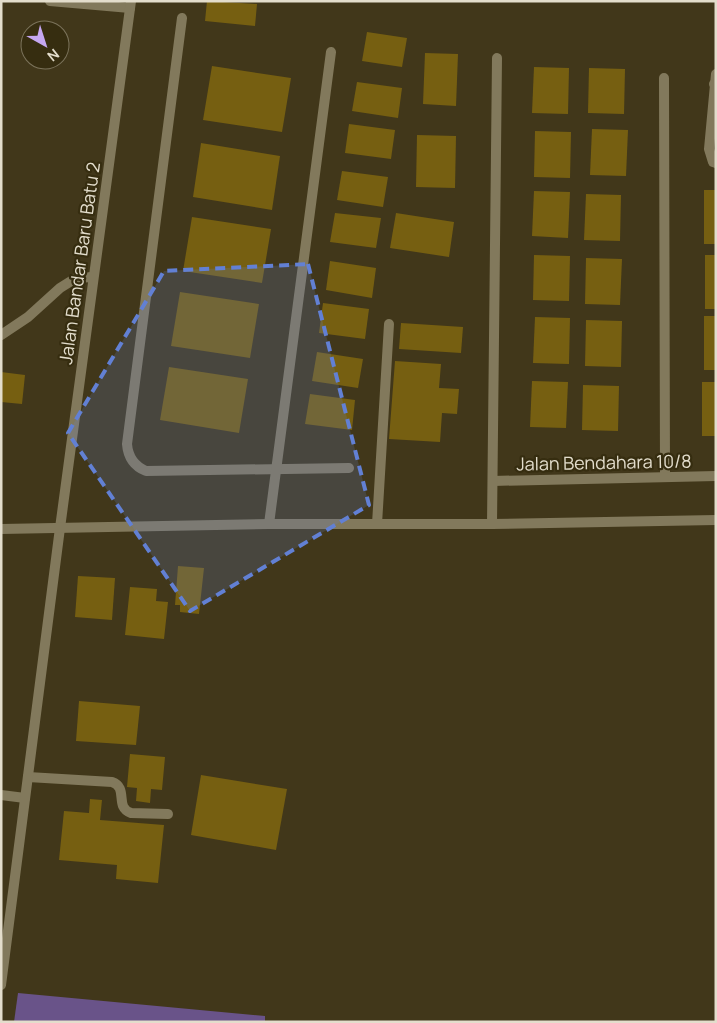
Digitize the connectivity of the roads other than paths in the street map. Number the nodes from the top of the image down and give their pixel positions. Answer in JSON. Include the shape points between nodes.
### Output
{"nodes":[{"id":1,"x":50,"y":1,"type":"edge"},
{"id":2,"x":130,"y":5,"type":"edge"},
{"id":3,"x":182,"y":18,"type":"dead end"},
{"id":4,"x":331,"y":52,"type":"dead end"},
{"id":5,"x":497,"y":58,"type":"dead end"},
{"id":6,"x":664,"y":78,"type":"dead end"},
{"id":7,"x":715,"y":81,"type":"edge"},
{"id":8,"x":716,"y":163,"type":"edge"},
{"id":9,"x":94,"y":277,"type":"junction"},
{"id":10,"x":389,"y":324,"type":"dead end"},
{"id":11,"x":1,"y":335,"type":"edge"},
{"id":12,"x":349,"y":468,"type":"dead end"},
{"id":13,"x":276,"y":469,"type":"junction"},
{"id":14,"x":716,"y":476,"type":"edge"},
{"id":15,"x":666,"y":477,"type":"junction"},
{"id":16,"x":493,"y":481,"type":"junction"},
{"id":17,"x":716,"y":520,"type":"edge"},
{"id":18,"x":269,"y":524,"type":"junction"},
{"id":19,"x":377,"y":524,"type":"junction"},
{"id":20,"x":492,"y":524,"type":"junction"},
{"id":21,"x":60,"y":528,"type":"junction"},
{"id":22,"x":1,"y":529,"type":"edge"},
{"id":23,"x":28,"y":777,"type":"junction"},
{"id":24,"x":1,"y":795,"type":"edge"},
{"id":25,"x":25,"y":798,"type":"junction"},
{"id":26,"x":168,"y":814,"type":"dead end"},
{"id":27,"x":1,"y":985,"type":"edge"}],
"edges":[{"from":1,"to":2,"type":"street"},
{"from":2,"to":9,"type":"street","name":"Jalan Bandar Baru Batu 2"},
{"from":3,"to":13,"type":"street","via":[[128,453],[138,468],[146,471]]},
{"from":4,"to":13,"type":"street"},
{"from":5,"to":16,"type":"street"},
{"from":6,"to":15,"type":"street"},
{"from":7,"to":8,"type":"street","via":[[708,149]]},
{"from":9,"to":11,"type":"street","via":[[76,278]]},
{"from":9,"to":21,"type":"street","name":"Jalan Bandar Baru Batu 2"},
{"from":10,"to":19,"type":"street"},
{"from":12,"to":13,"type":"street"},
{"from":13,"to":18,"type":"street"},
{"from":14,"to":15,"type":"street","name":"Jalan Bendahara 10/8"},
{"from":15,"to":16,"type":"street","name":"Jalan Bendahara 10/8"},
{"from":16,"to":20,"type":"street"},
{"from":17,"to":20,"type":"street"},
{"from":18,"to":19,"type":"street"},
{"from":18,"to":21,"type":"street"},
{"from":19,"to":20,"type":"street"},
{"from":21,"to":22,"type":"street"},
{"from":21,"to":23,"type":"street","name":"Jalan Bandar Baru Batu 2"},
{"from":23,"to":25,"type":"street","name":"Jalan Bandar Baru Batu 2"},
{"from":23,"to":26,"type":"street","via":[[112,782],[121,788],[122,807],[126,811]]},
{"from":24,"to":25,"type":"street"},
{"from":25,"to":27,"type":"street","name":"Jalan Bandar Baru Batu 2"}]}
